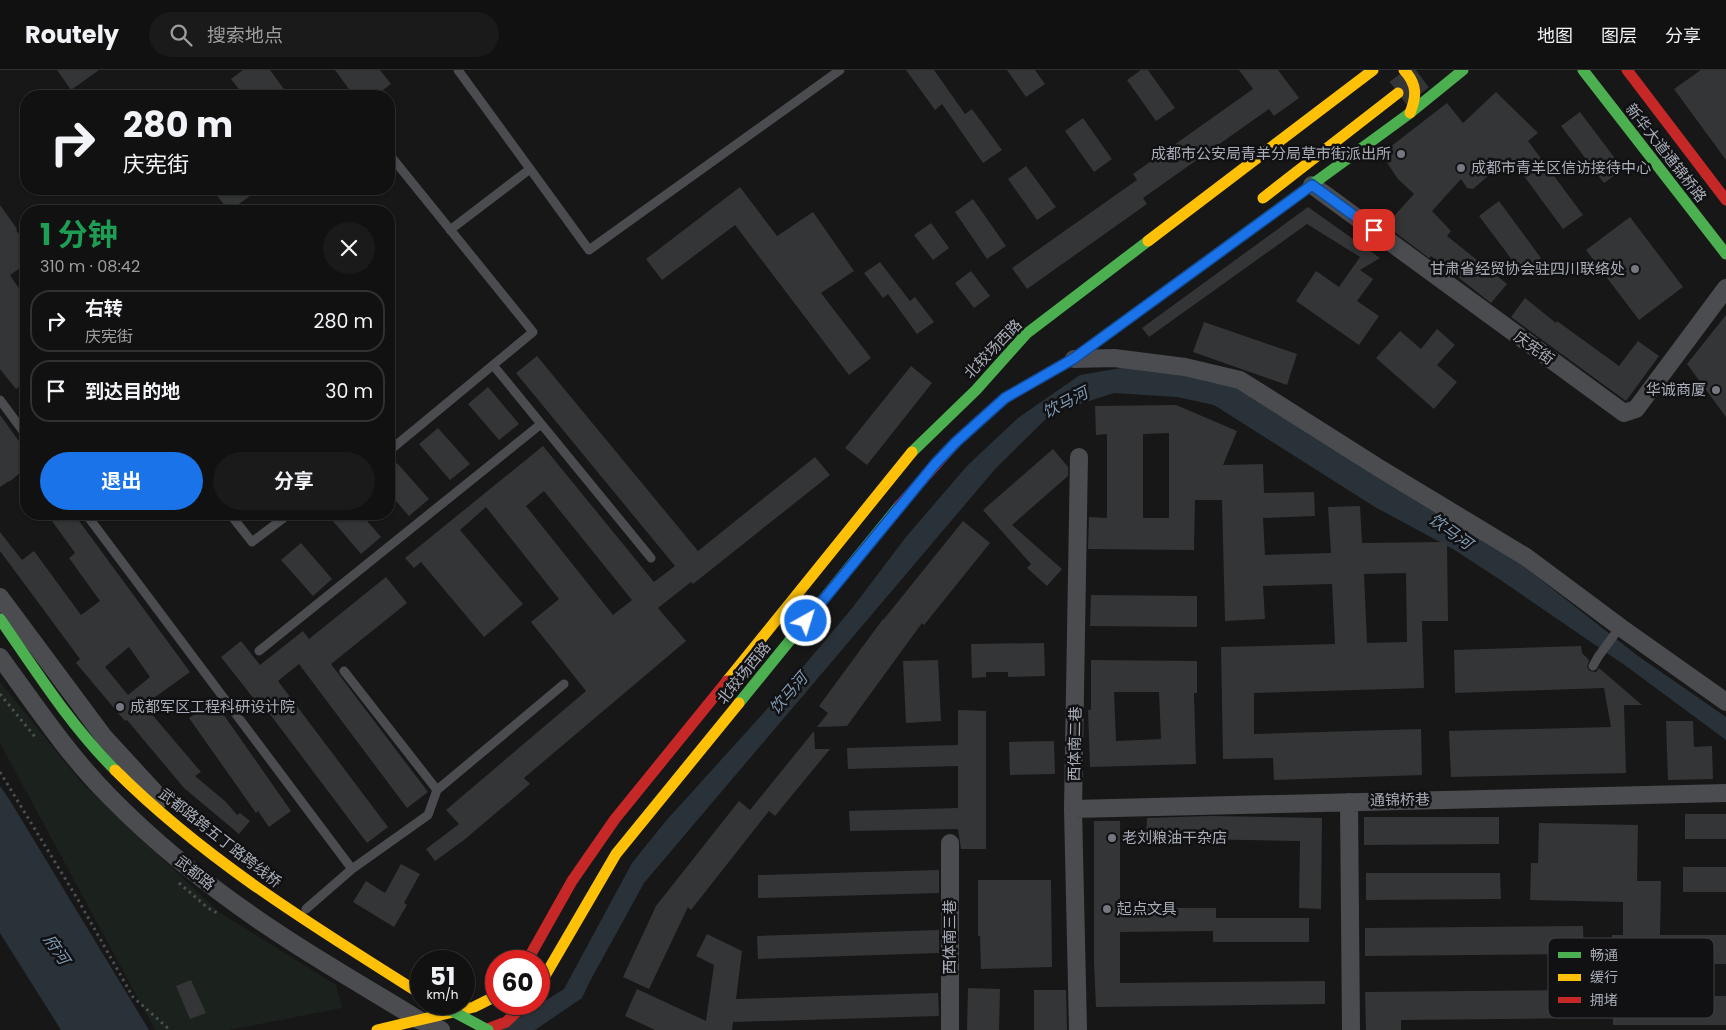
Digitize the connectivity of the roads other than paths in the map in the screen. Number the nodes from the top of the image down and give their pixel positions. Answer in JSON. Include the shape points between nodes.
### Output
{"nodes":[{"id":1,"x":458,"y":70,"type":"edge"},
{"id":2,"x":840,"y":70,"type":"edge"},
{"id":3,"x":1373,"y":70,"type":"edge"},
{"id":4,"x":1404,"y":70,"type":"edge"},
{"id":5,"x":1463,"y":70,"type":"edge"},
{"id":6,"x":1583,"y":70,"type":"edge"},
{"id":7,"x":1627,"y":70,"type":"edge"},
{"id":8,"x":1398,"y":93,"type":"tunnel mouth"},
{"id":9,"x":1410,"y":113,"type":"junction"},
{"id":10,"x":395,"y":161,"type":"edge"},
{"id":11,"x":530,"y":169,"type":"junction"},
{"id":12,"x":1312,"y":185,"type":"junction"},
{"id":13,"x":1726,"y":200,"type":"edge"},
{"id":14,"x":1256,"y":203,"type":"dead end"},
{"id":15,"x":450,"y":230,"type":"junction"},
{"id":16,"x":1726,"y":254,"type":"edge"},
{"id":17,"x":1726,"y":288,"type":"edge"},
{"id":18,"x":1066,"y":357,"type":"junction"},
{"id":19,"x":1020,"y":358,"type":"dead end"},
{"id":20,"x":493,"y":365,"type":"junction"},
{"id":21,"x":976,"y":390,"type":"junction"},
{"id":22,"x":0,"y":400,"type":"edge"},
{"id":23,"x":541,"y":424,"type":"junction"},
{"id":24,"x":20,"y":426,"type":"edge"},
{"id":25,"x":395,"y":446,"type":"edge"},
{"id":26,"x":1079,"y":457,"type":"dead end"},
{"id":27,"x":90,"y":520,"type":"edge"},
{"id":28,"x":235,"y":520,"type":"edge"},
{"id":29,"x":281,"y":520,"type":"edge"},
{"id":30,"x":651,"y":558,"type":"dead end"},
{"id":31,"x":0,"y":597,"type":"edge"},
{"id":32,"x":0,"y":619,"type":"edge"},
{"id":33,"x":1620,"y":627,"type":"junction"},
{"id":34,"x":258,"y":651,"type":"dead end"},
{"id":35,"x":0,"y":658,"type":"edge"},
{"id":36,"x":1594,"y":666,"type":"dead end"},
{"id":37,"x":344,"y":671,"type":"dead end"},
{"id":38,"x":564,"y":684,"type":"dead end"},
{"id":39,"x":1726,"y":702,"type":"edge"},
{"id":40,"x":437,"y":790,"type":"junction"},
{"id":41,"x":1726,"y":792,"type":"edge"},
{"id":42,"x":1349,"y":802,"type":"junction"},
{"id":43,"x":1074,"y":808,"type":"junction"},
{"id":44,"x":950,"y":844,"type":"dead end"},
{"id":45,"x":352,"y":869,"type":"junction"},
{"id":46,"x":306,"y":909,"type":"junction"},
{"id":47,"x":533,"y":950,"type":"edge"},
{"id":48,"x":550,"y":967,"type":"edge"},
{"id":49,"x":410,"y":973,"type":"edge"},
{"id":50,"x":410,"y":987,"type":"edge"},
{"id":51,"x":475,"y":1007,"type":"edge"},
{"id":52,"x":435,"y":1015,"type":"edge"},
{"id":53,"x":459,"y":1015,"type":"edge"},
{"id":54,"x":513,"y":1015,"type":"edge"},
{"id":55,"x":420,"y":1020,"type":"junction"},
{"id":56,"x":506,"y":1022,"type":"junction"},
{"id":57,"x":377,"y":1030,"type":"edge"},
{"id":58,"x":441,"y":1030,"type":"edge"},
{"id":59,"x":486,"y":1030,"type":"edge"},
{"id":60,"x":524,"y":1030,"type":"edge"},
{"id":61,"x":950,"y":1030,"type":"edge"},
{"id":62,"x":1078,"y":1030,"type":"edge"},
{"id":63,"x":1351,"y":1030,"type":"edge"}],
"edges":[{"from":1,"to":11,"type":"lane"},
{"from":2,"to":11,"type":"lane","via":[[589,250]]},
{"from":3,"to":21,"type":"main road","name":"北较场西路","via":[[1026,334]]},
{"from":4,"to":9,"type":"main road","via":[[1414,83],[1416,95]]},
{"from":5,"to":9,"type":"main road","name":"北较场西路"},
{"from":6,"to":16,"type":"main road","name":"新华大道通锦桥路"},
{"from":7,"to":13,"type":"main road","name":"新华大道通锦桥路"},
{"from":8,"to":14,"type":"main road"},
{"from":9,"to":12,"type":"main road","name":"北较场西路"},
{"from":10,"to":15,"type":"lane"},
{"from":11,"to":15,"type":"lane"},
{"from":12,"to":17,"type":"street","name":"庆宪街","via":[[1624,414],[1636,408]]},
{"from":12,"to":18,"type":"main road","name":"北较场西路"},
{"from":15,"to":20,"type":"lane","via":[[533,332]]},
{"from":18,"to":33,"type":"street","via":[[1114,358],[1185,367],[1240,380],[1526,557]]},
{"from":18,"to":48,"type":"main road","name":"北较场西路","via":[[1005,398],[956,442],[893,513],[616,854]]},
{"from":19,"to":21,"type":"main road"},
{"from":20,"to":23,"type":"lane"},
{"from":20,"to":25,"type":"lane"},
{"from":21,"to":47,"type":"main road","name":"北较场西路","via":[[918,445],[615,819],[572,880]]},
{"from":22,"to":24,"type":"lane"},
{"from":23,"to":30,"type":"lane"},
{"from":23,"to":34,"type":"lane"},
{"from":26,"to":43,"type":"street","name":"西体南二巷"},
{"from":27,"to":45,"type":"lane"},
{"from":28,"to":29,"type":"lane","via":[[252,542]]},
{"from":31,"to":46,"type":"street","via":[[104,737],[168,807],[195,831]]},
{"from":32,"to":50,"type":"main road","name":"武都路跨五丁路跨线桥","via":[[100,754],[172,824],[308,923]]},
{"from":33,"to":36,"type":"lane"},
{"from":33,"to":39,"type":"street"},
{"from":35,"to":55,"type":"street","name":"武都路","via":[[81,766],[151,838],[284,938]]},
{"from":37,"to":40,"type":"lane"},
{"from":38,"to":40,"type":"lane"},
{"from":40,"to":45,"type":"lane","via":[[428,816]]},
{"from":41,"to":42,"type":"street","name":"通锦桥巷"},
{"from":42,"to":43,"type":"street","name":"通锦桥巷"},
{"from":42,"to":63,"type":"street"},
{"from":43,"to":62,"type":"street","name":"西体南二巷"},
{"from":44,"to":61,"type":"street","name":"西体南三巷"},
{"from":45,"to":46,"type":"lane"},
{"from":46,"to":49,"type":"street"},
{"from":51,"to":56,"type":"street"},
{"from":52,"to":55,"type":"main road"},
{"from":53,"to":59,"type":"main road","bridge":true},
{"from":54,"to":56,"type":"main road"},
{"from":55,"to":57,"type":"main road"},
{"from":55,"to":58,"type":"street","name":"武都路"},
{"from":56,"to":59,"type":"main road"},
{"from":56,"to":60,"type":"street"}]}
